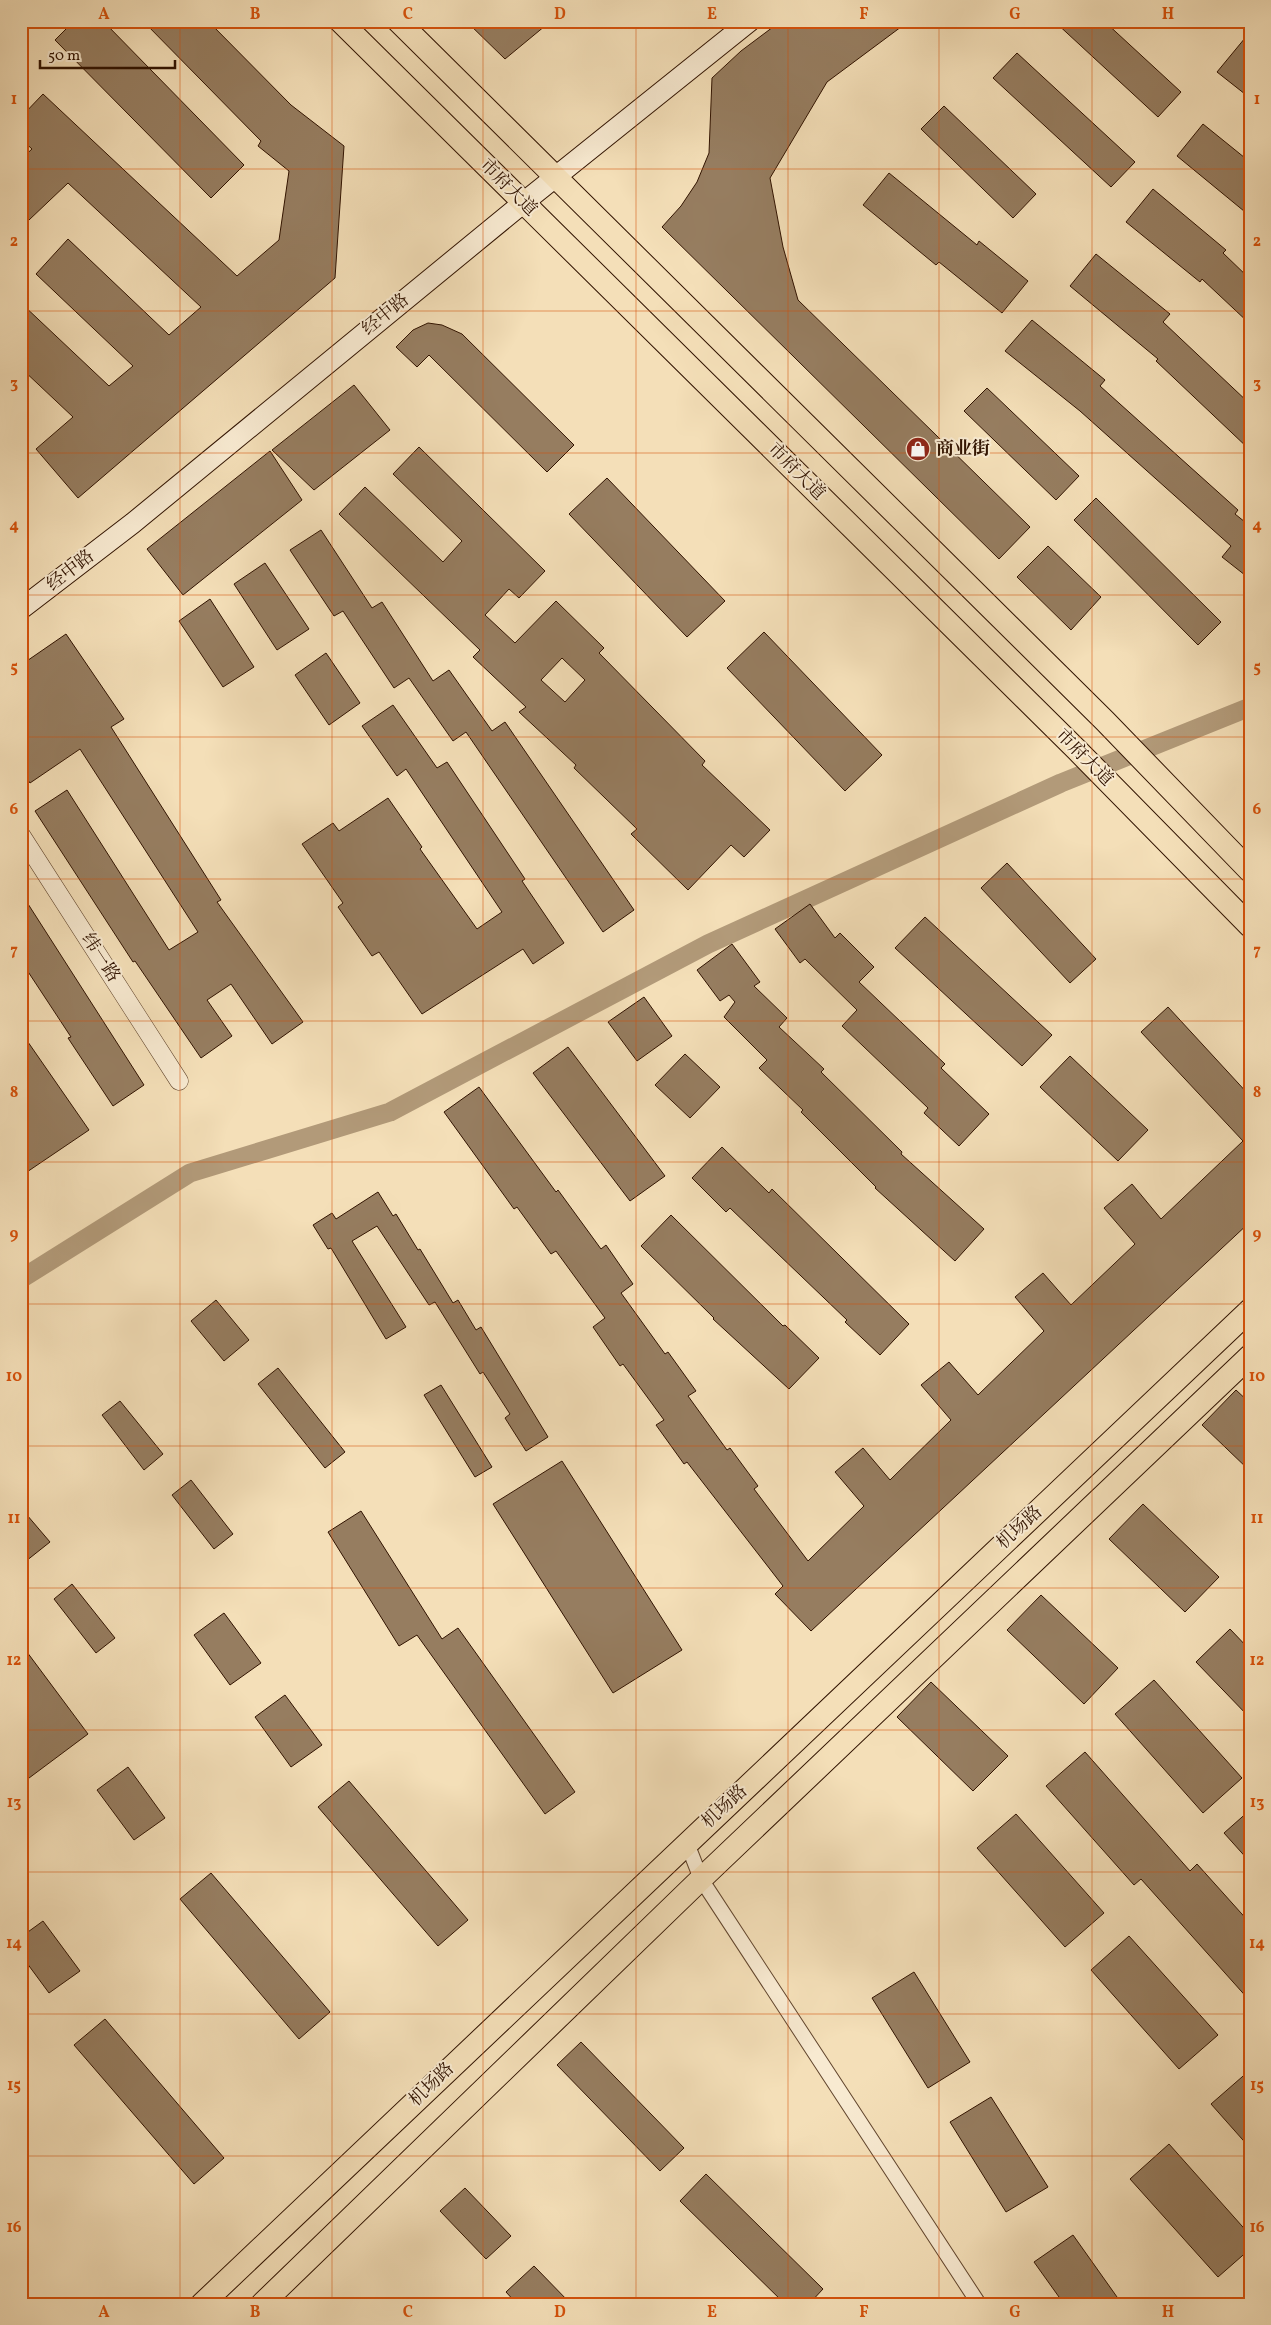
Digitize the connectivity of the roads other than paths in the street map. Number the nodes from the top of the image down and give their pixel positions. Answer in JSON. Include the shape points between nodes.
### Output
{"nodes":[{"id":1,"x":340,"y":21,"type":"edge"},
{"id":2,"x":398,"y":21,"type":"edge"},
{"id":3,"x":750,"y":21,"type":"edge"},
{"id":4,"x":556,"y":177,"type":"junction"},
{"id":5,"x":523,"y":202,"type":"junction"},
{"id":6,"x":21,"y":609,"type":"edge"},
{"id":7,"x":21,"y":835,"type":"edge"},
{"id":8,"x":1250,"y":870,"type":"edge"},
{"id":9,"x":1250,"y":926,"type":"edge"},
{"id":10,"x":179,"y":1081,"type":"dead end"},
{"id":11,"x":1250,"y":1310,"type":"edge"},
{"id":12,"x":1250,"y":1356,"type":"edge"},
{"id":13,"x":687,"y":1843,"type":"junction"},
{"id":14,"x":701,"y":1879,"type":"junction"},
{"id":15,"x":202,"y":2304,"type":"edge"},
{"id":16,"x":262,"y":2304,"type":"edge"},
{"id":17,"x":979,"y":2304,"type":"edge"}],
"edges":[{"from":1,"to":5,"type":"main road","name":"市府大道"},
{"from":2,"to":4,"type":"main road"},
{"from":3,"to":4,"type":"main road","name":"经中路"},
{"from":4,"to":5,"type":"main road","name":"经中路"},
{"from":4,"to":8,"type":"main road","via":[[1091,707]]},
{"from":5,"to":6,"type":"main road","name":"经中路","via":[[133,523]]},
{"from":5,"to":9,"type":"main road","name":"市府大道"},
{"from":7,"to":10,"type":"street","name":"纬一路"},
{"from":11,"to":13,"type":"main road","name":"机场路"},
{"from":12,"to":14,"type":"main road","name":"机场路"},
{"from":13,"to":14,"type":"street"},
{"from":13,"to":15,"type":"main road","name":"机场路"},
{"from":14,"to":16,"type":"main road","name":"机场路"},
{"from":14,"to":17,"type":"street"}]}
